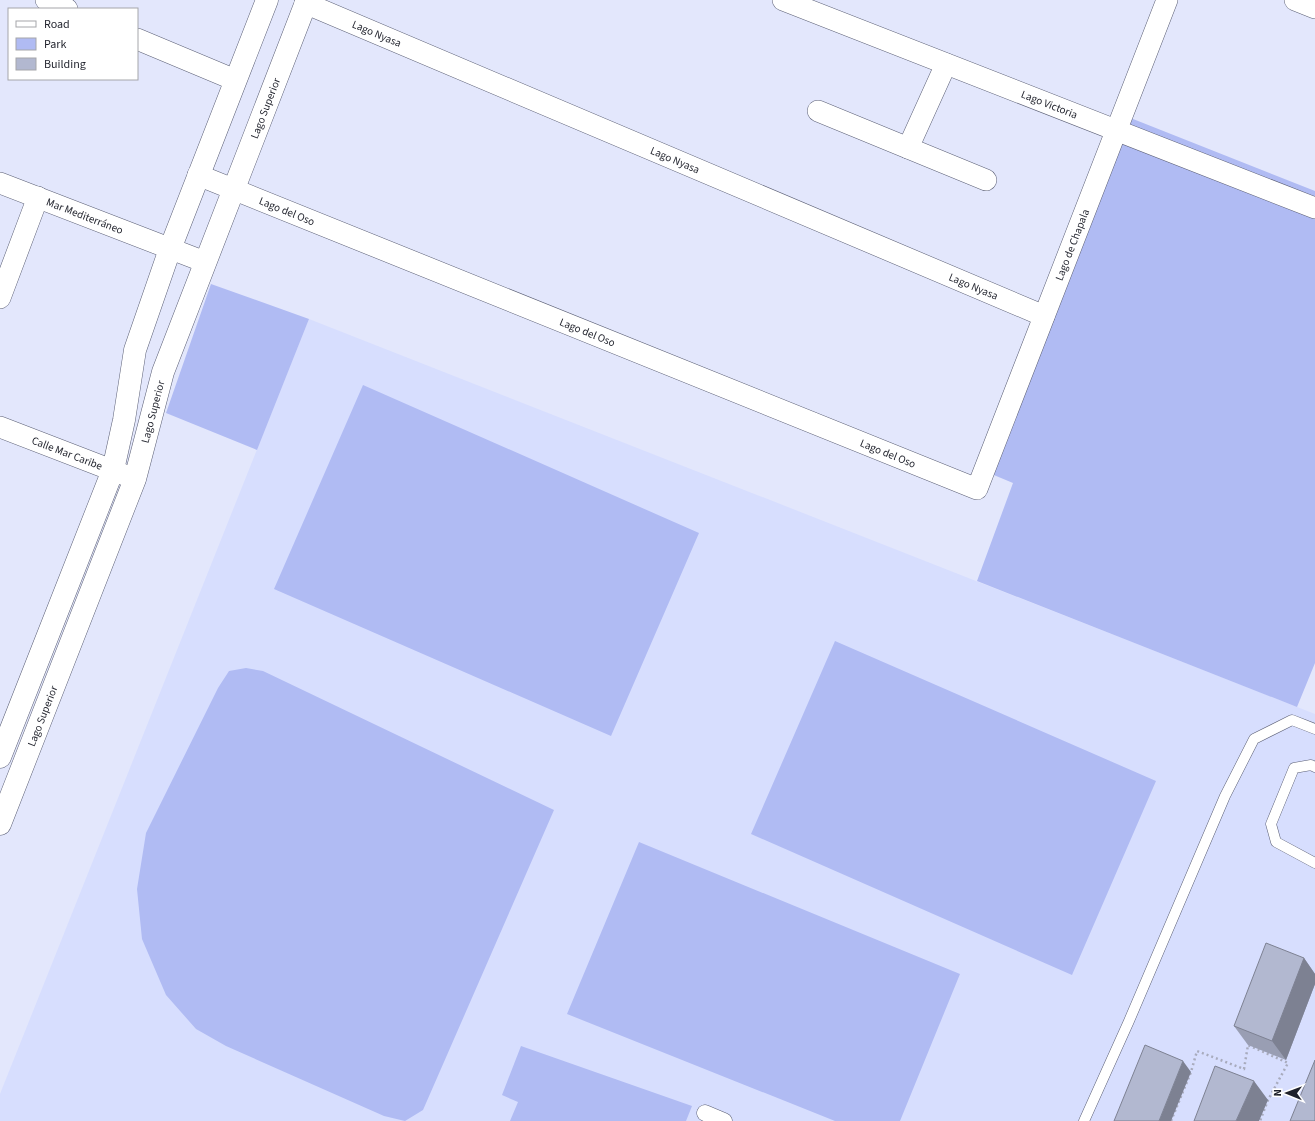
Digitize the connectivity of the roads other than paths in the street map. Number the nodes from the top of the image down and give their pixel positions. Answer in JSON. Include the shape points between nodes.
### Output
{"nodes":[{"id":1,"x":46,"y":0,"type":"edge"},
{"id":2,"x":267,"y":0,"type":"edge"},
{"id":3,"x":783,"y":0,"type":"edge"},
{"id":4,"x":1167,"y":0,"type":"edge"},
{"id":5,"x":1295,"y":0,"type":"edge"},
{"id":6,"x":306,"y":2,"type":"edge"},
{"id":7,"x":65,"y":8,"type":"edge"},
{"id":8,"x":1315,"y":8,"type":"edge"},
{"id":9,"x":138,"y":38,"type":"edge"},
{"id":10,"x":946,"y":64,"type":"junction"},
{"id":11,"x":235,"y":80,"type":"junction"},
{"id":12,"x":818,"y":111,"type":"dead end"},
{"id":13,"x":1117,"y":131,"type":"junction"},
{"id":14,"x":908,"y":148,"type":"junction"},
{"id":15,"x":198,"y":175,"type":"junction"},
{"id":16,"x":986,"y":180,"type":"dead end"},
{"id":17,"x":0,"y":182,"type":"edge"},
{"id":18,"x":233,"y":189,"type":"junction"},
{"id":19,"x":38,"y":197,"type":"junction"},
{"id":20,"x":1315,"y":208,"type":"edge"},
{"id":21,"x":170,"y":249,"type":"junction"},
{"id":22,"x":205,"y":262,"type":"junction"},
{"id":23,"x":0,"y":298,"type":"edge"},
{"id":24,"x":1044,"y":316,"type":"junction"},
{"id":25,"x":0,"y":427,"type":"edge"},
{"id":26,"x":112,"y":470,"type":"junction"},
{"id":27,"x":135,"y":479,"type":"junction"},
{"id":28,"x":977,"y":489,"type":"joint"},
{"id":29,"x":1315,"y":729,"type":"edge"},
{"id":30,"x":0,"y":757,"type":"edge"},
{"id":31,"x":1315,"y":767,"type":"edge"},
{"id":32,"x":0,"y":824,"type":"edge"},
{"id":33,"x":1315,"y":863,"type":"edge"},
{"id":34,"x":704,"y":1113,"type":"dead end"},
{"id":35,"x":724,"y":1121,"type":"edge"},
{"id":36,"x":1084,"y":1121,"type":"edge"}],
"edges":[{"from":1,"to":7,"type":"street"},
{"from":2,"to":11,"type":"street"},
{"from":3,"to":10,"type":"street","name":"Lago Victoria"},
{"from":4,"to":13,"type":"street","name":"Lago de Chapala"},
{"from":5,"to":8,"type":"street"},
{"from":6,"to":18,"type":"street","name":"Lago Superior"},
{"from":6,"to":24,"type":"street","name":"Lago Nyasa"},
{"from":9,"to":11,"type":"street"},
{"from":10,"to":13,"type":"street","name":"Lago Victoria"},
{"from":10,"to":14,"type":"street"},
{"from":11,"to":15,"type":"street"},
{"from":12,"to":14,"type":"street"},
{"from":13,"to":20,"type":"street","name":"Lago Victoria"},
{"from":13,"to":24,"type":"street","name":"Lago de Chapala"},
{"from":14,"to":16,"type":"street"},
{"from":15,"to":18,"type":"street","name":"Lago del Oso"},
{"from":15,"to":21,"type":"street"},
{"from":17,"to":19,"type":"street","name":"Mar Mediterráneo"},
{"from":18,"to":22,"type":"street","name":"Lago Superior"},
{"from":18,"to":28,"type":"street","name":"Lago del Oso"},
{"from":19,"to":21,"type":"street","name":"Mar Mediterráneo"},
{"from":19,"to":23,"type":"street"},
{"from":21,"to":22,"type":"street","name":"Mar Mediterráneo"},
{"from":21,"to":26,"type":"street","via":[[135,350],[124,420]]},
{"from":22,"to":27,"type":"street","name":"Lago Superior","via":[[163,372]]},
{"from":24,"to":28,"type":"street","name":"Lago de Chapala"},
{"from":25,"to":26,"type":"street","name":"Calle Mar Caribe"},
{"from":26,"to":27,"type":"street","name":"Calle Mar Caribe"},
{"from":26,"to":30,"type":"street"},
{"from":27,"to":32,"type":"street","name":"Lago Superior"},
{"from":29,"to":36,"type":"lane","via":[[1292,720],[1254,739],[1225,796]]},
{"from":31,"to":33,"type":"lane","via":[[1311,765],[1294,768],[1271,824],[1276,842]]},
{"from":34,"to":35,"type":"street"}]}
